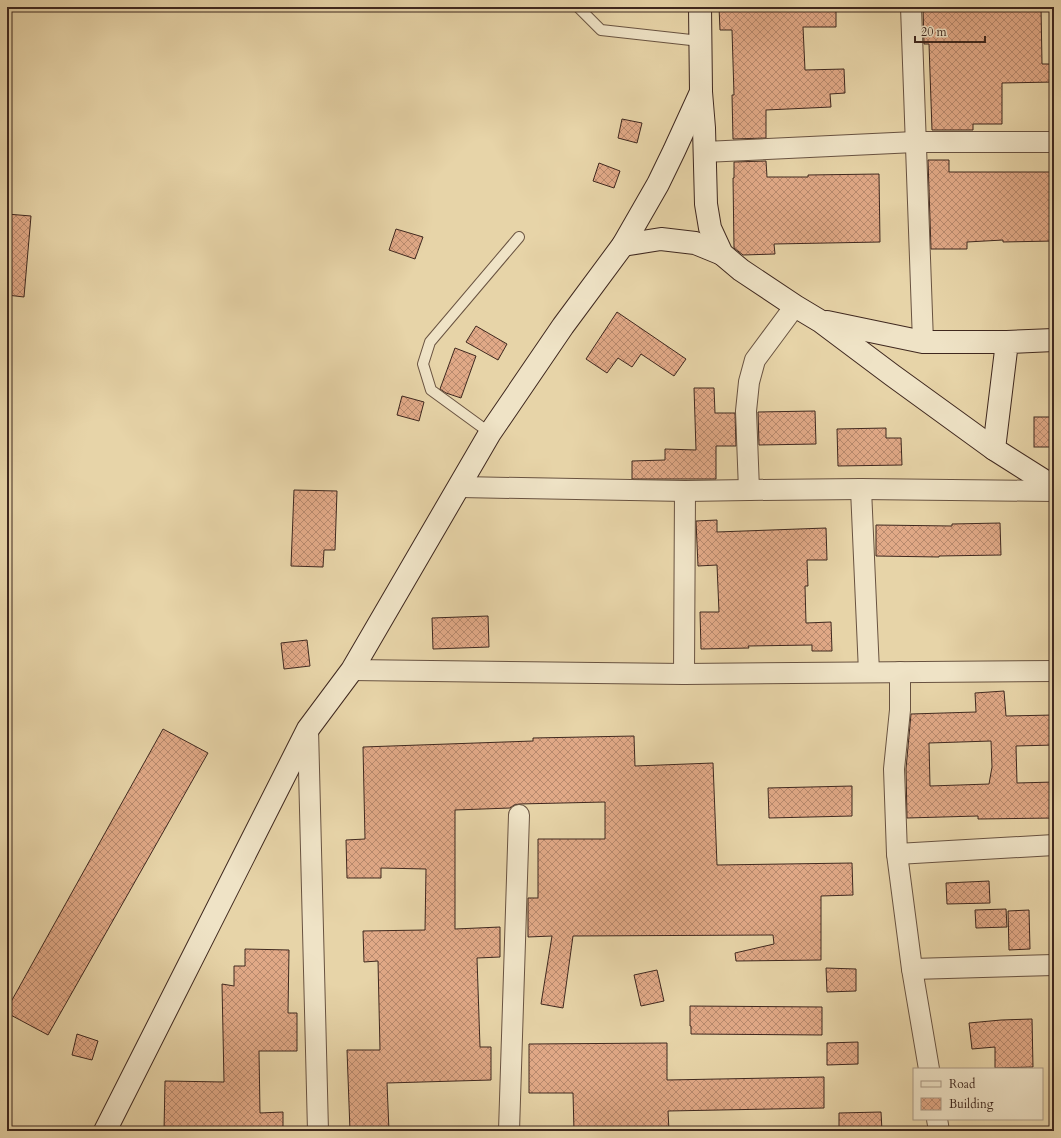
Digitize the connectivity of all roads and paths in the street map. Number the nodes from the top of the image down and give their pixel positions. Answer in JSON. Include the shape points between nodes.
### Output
{"nodes":[{"id":1,"x":578,"y":7,"type":"edge"},
{"id":2,"x":700,"y":7,"type":"edge"},
{"id":3,"x":911,"y":7,"type":"edge"},
{"id":4,"x":700,"y":41,"type":"junction"},
{"id":5,"x":701,"y":92,"type":"junction"},
{"id":6,"x":915,"y":142,"type":"junction"},
{"id":7,"x":1054,"y":142,"type":"edge"},
{"id":8,"x":704,"y":152,"type":"junction"},
{"id":9,"x":519,"y":237,"type":"dead end"},
{"id":10,"x":623,"y":245,"type":"junction"},
{"id":11,"x":722,"y":254,"type":"junction"},
{"id":12,"x":794,"y":306,"type":"junction"},
{"id":13,"x":820,"y":321,"type":"junction"},
{"id":14,"x":1054,"y":340,"type":"edge"},
{"id":15,"x":923,"y":342,"type":"junction"},
{"id":16,"x":1006,"y":342,"type":"junction"},
{"id":17,"x":490,"y":433,"type":"junction"},
{"id":18,"x":994,"y":449,"type":"junction"},
{"id":19,"x":460,"y":487,"type":"junction"},
{"id":20,"x":1054,"y":487,"type":"edge"},
{"id":21,"x":861,"y":489,"type":"junction"},
{"id":22,"x":749,"y":490,"type":"junction"},
{"id":23,"x":685,"y":491,"type":"junction"},
{"id":24,"x":1054,"y":491,"type":"edge"},
{"id":25,"x":352,"y":670,"type":"junction"},
{"id":26,"x":1054,"y":671,"type":"edge"},
{"id":27,"x":868,"y":672,"type":"junction"},
{"id":28,"x":900,"y":672,"type":"junction"},
{"id":29,"x":684,"y":674,"type":"junction"},
{"id":30,"x":308,"y":729,"type":"junction"},
{"id":31,"x":519,"y":815,"type":"dead end"},
{"id":32,"x":1054,"y":845,"type":"edge"},
{"id":33,"x":897,"y":854,"type":"junction"},
{"id":34,"x":1054,"y":965,"type":"edge"},
{"id":35,"x":912,"y":969,"type":"junction"},
{"id":36,"x":929,"y":1068,"type":"edge"},
{"id":37,"x":937,"y":1120,"type":"edge"},
{"id":38,"x":105,"y":1131,"type":"edge"},
{"id":39,"x":318,"y":1131,"type":"edge"},
{"id":40,"x":509,"y":1131,"type":"edge"},
{"id":41,"x":939,"y":1131,"type":"edge"}],
"edges":[{"from":1,"to":4,"type":"lane","via":[[601,30]]},
{"from":2,"to":4,"type":"main road"},
{"from":3,"to":6,"type":"street"},
{"from":4,"to":5,"type":"main road"},
{"from":5,"to":8,"type":"main road"},
{"from":5,"to":10,"type":"main road","via":[[658,184]]},
{"from":6,"to":7,"type":"street"},
{"from":6,"to":8,"type":"street"},
{"from":6,"to":15,"type":"street"},
{"from":8,"to":11,"type":"main road","via":[[706,204],[710,228]]},
{"from":9,"to":17,"type":"lane","via":[[430,342],[423,364],[431,390]]},
{"from":10,"to":11,"type":"main road","via":[[661,240],[695,243]]},
{"from":10,"to":17,"type":"main road","via":[[563,326]]},
{"from":11,"to":12,"type":"main road"},
{"from":12,"to":13,"type":"main road"},
{"from":12,"to":22,"type":"street","via":[[755,360],[748,382],[746,411]]},
{"from":13,"to":15,"type":"main road"},
{"from":13,"to":18,"type":"main road"},
{"from":14,"to":16,"type":"main road"},
{"from":15,"to":16,"type":"main road"},
{"from":16,"to":18,"type":"main road"},
{"from":17,"to":19,"type":"main road"},
{"from":18,"to":20,"type":"main road"},
{"from":19,"to":23,"type":"street"},
{"from":19,"to":25,"type":"main road"},
{"from":21,"to":22,"type":"street"},
{"from":21,"to":24,"type":"street"},
{"from":21,"to":27,"type":"street"},
{"from":22,"to":23,"type":"street"},
{"from":23,"to":29,"type":"street"},
{"from":25,"to":29,"type":"street"},
{"from":25,"to":30,"type":"main road"},
{"from":26,"to":28,"type":"street"},
{"from":27,"to":28,"type":"street"},
{"from":27,"to":29,"type":"street"},
{"from":28,"to":33,"type":"street","via":[[900,710],[894,769]]},
{"from":30,"to":38,"type":"main road"},
{"from":30,"to":39,"type":"street"},
{"from":31,"to":40,"type":"street"},
{"from":32,"to":33,"type":"street"},
{"from":33,"to":35,"type":"street"},
{"from":34,"to":35,"type":"street"},
{"from":35,"to":36,"type":"street"},
{"from":37,"to":41,"type":"street"}]}
